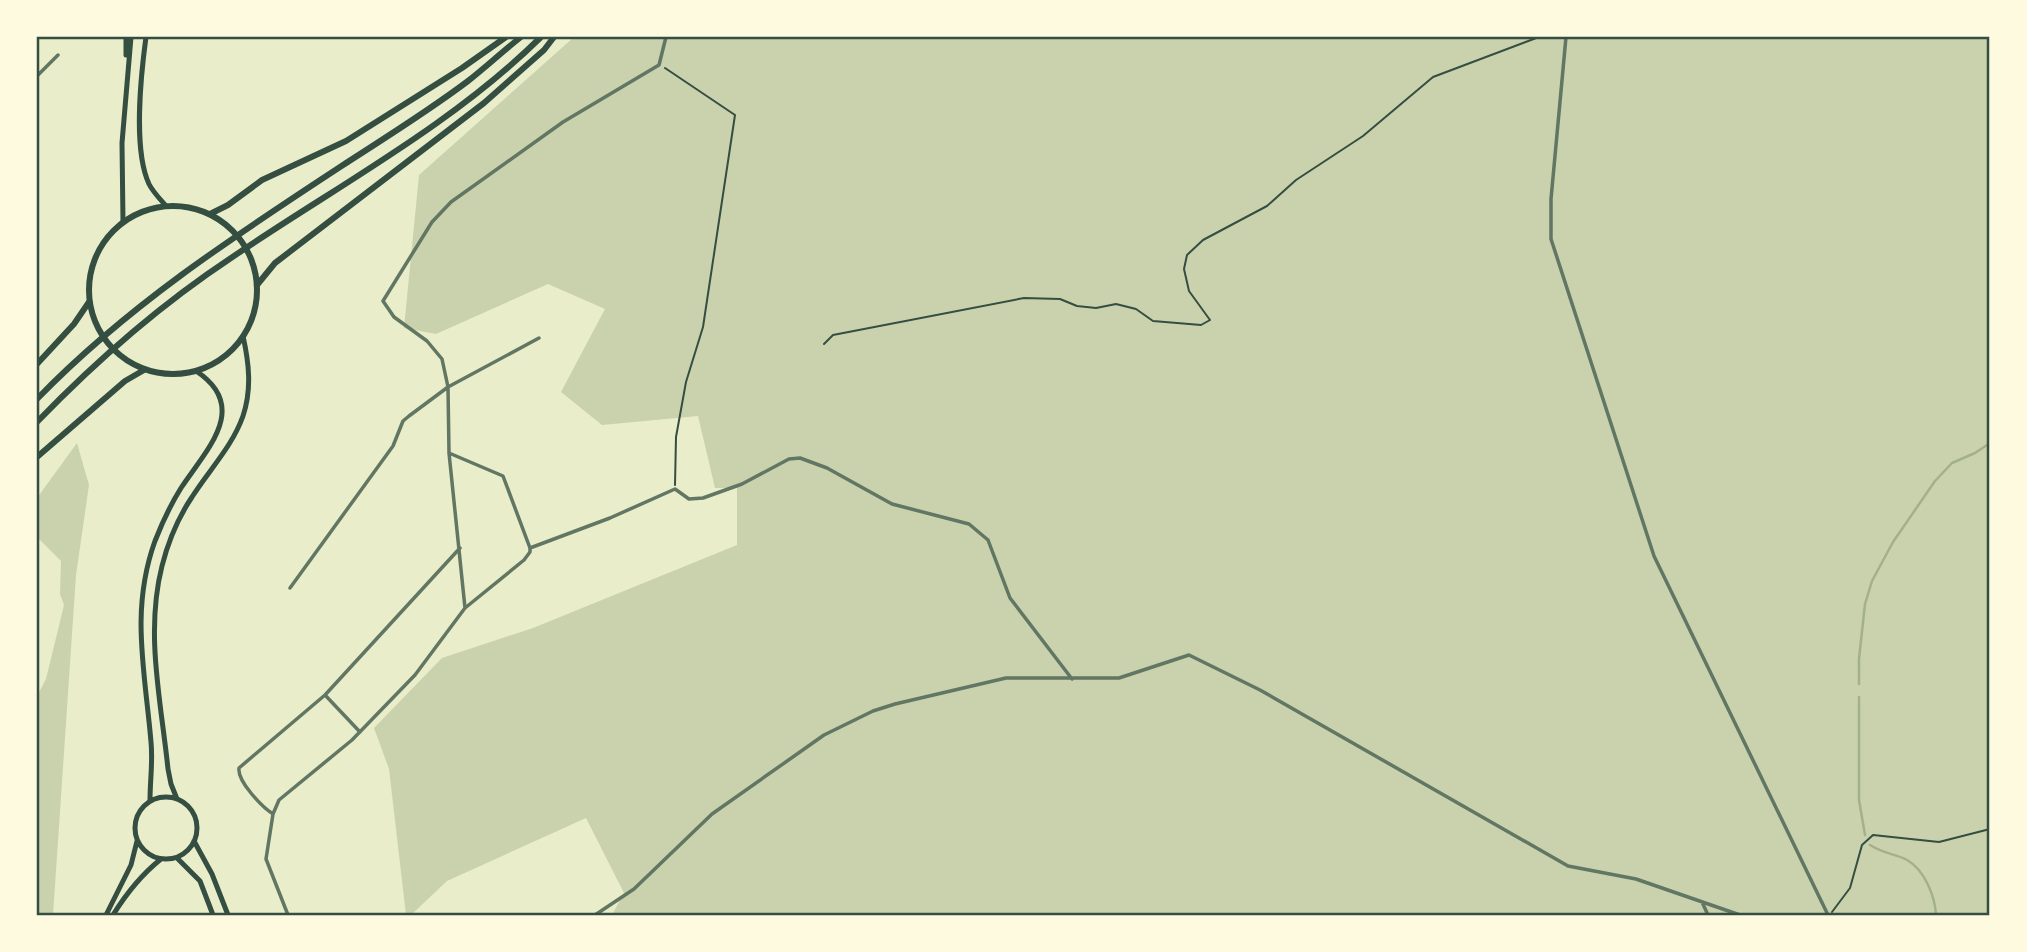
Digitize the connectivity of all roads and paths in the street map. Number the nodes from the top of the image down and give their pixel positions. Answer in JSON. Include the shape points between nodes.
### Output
{"nodes":[{"id":1,"x":125,"y":37,"type":"edge"},
{"id":2,"x":131,"y":37,"type":"edge"},
{"id":3,"x":146,"y":37,"type":"edge"},
{"id":4,"x":506,"y":37,"type":"edge"},
{"id":5,"x":520,"y":37,"type":"edge"},
{"id":6,"x":541,"y":37,"type":"edge"},
{"id":7,"x":554,"y":37,"type":"edge"},
{"id":8,"x":666,"y":37,"type":"edge"},
{"id":9,"x":1539,"y":37,"type":"edge"},
{"id":10,"x":1566,"y":37,"type":"edge"},
{"id":11,"x":58,"y":55,"type":"dead end"},
{"id":12,"x":659,"y":65,"type":"junction"},
{"id":13,"x":127,"y":68,"type":"junction"},
{"id":14,"x":37,"y":76,"type":"edge"},
{"id":15,"x":166,"y":205,"type":"junction"},
{"id":16,"x":209,"y":214,"type":"junction"},
{"id":17,"x":122,"y":222,"type":"junction"},
{"id":18,"x":257,"y":285,"type":"junction"},
{"id":19,"x":89,"y":302,"type":"junction"},
{"id":20,"x":243,"y":336,"type":"junction"},
{"id":21,"x":538,"y":338,"type":"dead end"},
{"id":22,"x":824,"y":344,"type":"dead end"},
{"id":23,"x":37,"y":364,"type":"edge"},
{"id":24,"x":144,"y":370,"type":"junction"},
{"id":25,"x":196,"y":372,"type":"junction"},
{"id":26,"x":448,"y":387,"type":"junction"},
{"id":27,"x":37,"y":399,"type":"edge"},
{"id":28,"x":37,"y":422,"type":"edge"},
{"id":29,"x":449,"y":453,"type":"junction"},
{"id":30,"x":37,"y":457,"type":"edge"},
{"id":31,"x":675,"y":489,"type":"junction"},
{"id":32,"x":460,"y":548,"type":"junction"},
{"id":33,"x":530,"y":548,"type":"junction"},
{"id":34,"x":290,"y":587,"type":"dead end"},
{"id":35,"x":465,"y":608,"type":"junction"},
{"id":36,"x":1073,"y":680,"type":"junction"},
{"id":37,"x":325,"y":695,"type":"junction"},
{"id":38,"x":360,"y":732,"type":"junction"},
{"id":39,"x":177,"y":799,"type":"junction"},
{"id":40,"x":150,"y":800,"type":"junction"},
{"id":41,"x":273,"y":814,"type":"junction"},
{"id":42,"x":1990,"y":829,"type":"edge"},
{"id":43,"x":137,"y":841,"type":"junction"},
{"id":44,"x":194,"y":841,"type":"junction"},
{"id":45,"x":177,"y":858,"type":"junction"},
{"id":46,"x":161,"y":859,"type":"junction"},
{"id":47,"x":1702,"y":902,"type":"junction"},
{"id":48,"x":106,"y":915,"type":"edge"},
{"id":49,"x":113,"y":915,"type":"edge"},
{"id":50,"x":213,"y":915,"type":"edge"},
{"id":51,"x":229,"y":915,"type":"edge"},
{"id":52,"x":288,"y":915,"type":"edge"},
{"id":53,"x":595,"y":915,"type":"edge"},
{"id":54,"x":1708,"y":915,"type":"edge"},
{"id":55,"x":1740,"y":915,"type":"edge"},
{"id":56,"x":1829,"y":915,"type":"edge"}],
"edges":[{"from":1,"to":13,"type":"main road"},
{"from":2,"to":13,"type":"main road"},
{"from":3,"to":15,"type":"main road","via":[[140,106],[145,170],[149,185]]},
{"from":4,"to":16,"type":"main road","via":[[346,141],[262,180]]},
{"from":5,"to":27,"type":"main road","via":[[406,125],[220,246],[117,324]]},
{"from":6,"to":28,"type":"main road","via":[[414,139],[175,298],[100,360]]},
{"from":7,"to":18,"type":"main road","via":[[484,103],[275,264]]},
{"from":8,"to":12,"type":"street"},
{"from":9,"to":22,"type":"path","via":[[1433,78],[1267,206],[1203,240],[1187,255],[1184,269],[1189,291],[1210,320],[1201,325],[1153,321],[1136,309],[1116,304],[1086,307],[1060,299],[1024,298],[833,335]]},
{"from":10,"to":56,"type":"street","via":[[1551,239],[1654,556]]},
{"from":11,"to":14,"type":"street"},
{"from":12,"to":26,"type":"street","via":[[563,122],[451,202],[432,222],[383,301],[394,317],[428,341],[442,359]]},
{"from":12,"to":31,"type":"path","via":[[735,115],[703,327],[676,437]]},
{"from":13,"to":17,"type":"main road"},
{"from":15,"to":16,"type":"main road"},
{"from":15,"to":17,"type":"main road"},
{"from":16,"to":18,"type":"main road","via":[[243,243]]},
{"from":17,"to":19,"type":"main road","via":[[99,249],[90,274]]},
{"from":18,"to":20,"type":"main road","via":[[252,320]]},
{"from":19,"to":23,"type":"main road"},
{"from":19,"to":24,"type":"main road","via":[[107,344]]},
{"from":20,"to":25,"type":"main road","via":[[230,352]]},
{"from":20,"to":39,"type":"main road","via":[[250,371],[243,415],[226,450],[183,513],[166,552],[156,600],[156,669],[168,769]]},
{"from":21,"to":26,"type":"street"},
{"from":24,"to":25,"type":"main road"},
{"from":24,"to":30,"type":"main road"},
{"from":25,"to":40,"type":"main road","via":[[217,389],[222,415],[214,440],[168,512],[146,574],[140,641],[151,742]]},
{"from":26,"to":29,"type":"street"},
{"from":26,"to":34,"type":"street","via":[[403,421],[393,446]]},
{"from":29,"to":32,"type":"street"},
{"from":29,"to":33,"type":"street","via":[[503,476]]},
{"from":31,"to":33,"type":"street"},
{"from":31,"to":36,"type":"street","via":[[689,499],[703,498],[800,458],[892,504],[969,524],[988,540],[1010,598]]},
{"from":32,"to":35,"type":"street"},
{"from":32,"to":37,"type":"street"},
{"from":33,"to":35,"type":"street","via":[[524,560]]},
{"from":35,"to":38,"type":"street","via":[[415,675]]},
{"from":36,"to":47,"type":"street","via":[[1119,678],[1189,654],[1568,866],[1636,879]]},
{"from":36,"to":53,"type":"street","via":[[1006,678],[894,704],[853,720],[824,735],[712,814],[634,889]]},
{"from":37,"to":38,"type":"street"},
{"from":37,"to":41,"type":"street","via":[[239,768],[240,777]]},
{"from":38,"to":41,"type":"street","via":[[279,800]]},
{"from":39,"to":40,"type":"main road"},
{"from":39,"to":44,"type":"main road","via":[[194,814]]},
{"from":40,"to":43,"type":"main road","via":[[135,823]]},
{"from":41,"to":52,"type":"street","via":[[266,859]]},
{"from":42,"to":56,"type":"path","via":[[1939,842],[1873,835],[1863,845],[1850,888]]},
{"from":43,"to":46,"type":"main road","via":[[151,856]]},
{"from":43,"to":48,"type":"main road"},
{"from":44,"to":45,"type":"main road"},
{"from":44,"to":51,"type":"main road"},
{"from":45,"to":46,"type":"main road"},
{"from":45,"to":50,"type":"main road","via":[[200,881]]},
{"from":46,"to":49,"type":"main road","via":[[128,891]]},
{"from":47,"to":54,"type":"street"},
{"from":47,"to":55,"type":"street"}]}
